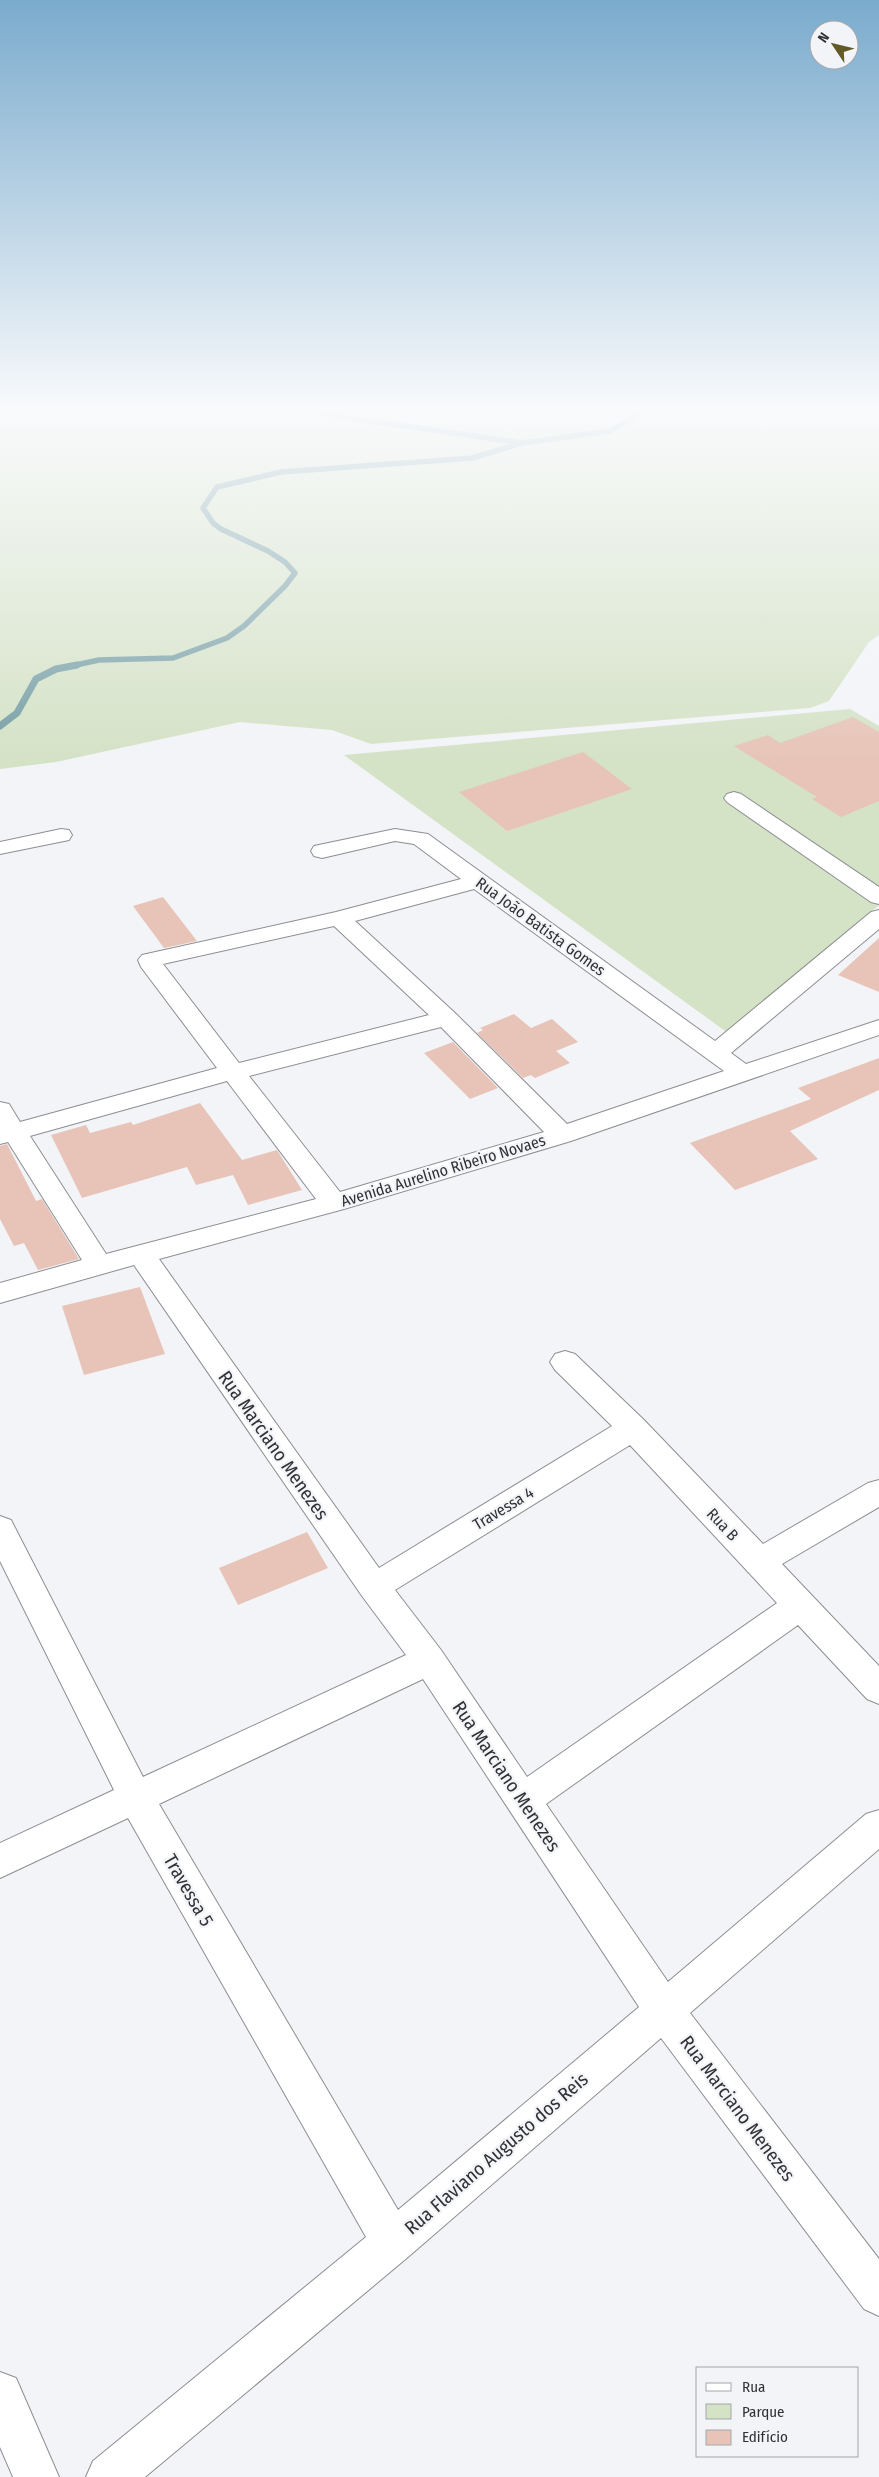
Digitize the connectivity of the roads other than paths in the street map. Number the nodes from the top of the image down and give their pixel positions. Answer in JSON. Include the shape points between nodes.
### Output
{"nodes":[{"id":1,"x":734,"y":798,"type":"dead end"},
{"id":2,"x":61,"y":836,"type":"dead end"},
{"id":3,"x":0,"y":848,"type":"edge"},
{"id":4,"x":322,"y":851,"type":"dead end"},
{"id":5,"x":478,"y":881,"type":"junction"},
{"id":6,"x":879,"y":897,"type":"edge"},
{"id":7,"x":879,"y":917,"type":"edge"},
{"id":8,"x":339,"y":918,"type":"junction"},
{"id":9,"x":446,"y":1018,"type":"junction"},
{"id":10,"x":879,"y":1027,"type":"edge"},
{"id":11,"x":716,"y":1053,"type":"junction"},
{"id":12,"x":231,"y":1071,"type":"junction"},
{"id":13,"x":743,"y":1073,"type":"junction"},
{"id":14,"x":0,"y":1110,"type":"edge"},
{"id":15,"x":7,"y":1135,"type":"edge"},
{"id":16,"x":562,"y":1135,"type":"junction"},
{"id":17,"x":334,"y":1203,"type":"junction"},
{"id":18,"x":141,"y":1254,"type":"junction"},
{"id":19,"x":99,"y":1265,"type":"junction"},
{"id":20,"x":0,"y":1293,"type":"edge"},
{"id":21,"x":565,"y":1362,"type":"dead end"},
{"id":22,"x":633,"y":1428,"type":"junction"},
{"id":23,"x":879,"y":1492,"type":"edge"},
{"id":24,"x":0,"y":1529,"type":"edge"},
{"id":25,"x":759,"y":1562,"type":"junction"},
{"id":26,"x":374,"y":1587,"type":"junction"},
{"id":27,"x":800,"y":1605,"type":"junction"},
{"id":28,"x":429,"y":1660,"type":"junction"},
{"id":29,"x":879,"y":1689,"type":"edge"},
{"id":30,"x":136,"y":1798,"type":"junction"},
{"id":31,"x":523,"y":1800,"type":"junction"},
{"id":32,"x":879,"y":1826,"type":"edge"},
{"id":33,"x":0,"y":1861,"type":"edge"},
{"id":34,"x":663,"y":2009,"type":"junction"},
{"id":35,"x":393,"y":2242,"type":"junction"},
{"id":36,"x":879,"y":2294,"type":"edge"},
{"id":37,"x":0,"y":2394,"type":"edge"},
{"id":38,"x":36,"y":2477,"type":"edge"},
{"id":39,"x":110,"y":2477,"type":"edge"}],
"edges":[{"from":1,"to":6,"type":"street"},
{"from":2,"to":3,"type":"street"},
{"from":4,"to":5,"type":"street","name":"Rua João Batista Gomes","via":[[395,835],[414,836]]},
{"from":5,"to":8,"type":"street"},
{"from":5,"to":11,"type":"street","name":"Rua João Batista Gomes"},
{"from":7,"to":11,"type":"street"},
{"from":8,"to":9,"type":"street"},
{"from":8,"to":12,"type":"street","via":[[150,960]]},
{"from":9,"to":12,"type":"street"},
{"from":9,"to":16,"type":"street"},
{"from":10,"to":13,"type":"street","name":"Avenida Aurelino Ribeiro Novaes"},
{"from":11,"to":13,"type":"street","name":"Rua João Batista Gomes"},
{"from":12,"to":15,"type":"street"},
{"from":12,"to":17,"type":"street"},
{"from":13,"to":16,"type":"street","name":"Avenida Aurelino Ribeiro Novaes"},
{"from":14,"to":15,"type":"street"},
{"from":15,"to":19,"type":"street"},
{"from":16,"to":17,"type":"street","name":"Avenida Aurelino Ribeiro Novaes"},
{"from":17,"to":18,"type":"street","name":"Avenida Aurelino Ribeiro Novaes"},
{"from":18,"to":19,"type":"street","name":"Avenida Aurelino Ribeiro Novaes"},
{"from":18,"to":26,"type":"street","name":"Rua Marciano Menezes"},
{"from":19,"to":20,"type":"street","name":"Avenida Aurelino Ribeiro Novaes"},
{"from":21,"to":22,"type":"street","name":"Rua B"},
{"from":22,"to":25,"type":"street","name":"Rua B"},
{"from":22,"to":26,"type":"street","name":"Travessa 4"},
{"from":23,"to":25,"type":"street"},
{"from":24,"to":30,"type":"street","name":"Travessa 5"},
{"from":25,"to":27,"type":"street","name":"Rua B"},
{"from":26,"to":28,"type":"street","name":"Rua Marciano Menezes"},
{"from":27,"to":29,"type":"street","name":"Rua B"},
{"from":27,"to":31,"type":"street"},
{"from":28,"to":30,"type":"street"},
{"from":28,"to":31,"type":"street","name":"Rua Marciano Menezes"},
{"from":30,"to":33,"type":"street"},
{"from":30,"to":35,"type":"street","name":"Travessa 5"},
{"from":31,"to":34,"type":"street","name":"Rua Marciano Menezes"},
{"from":32,"to":34,"type":"street","name":"Rua Flaviano Augusto dos Reis"},
{"from":34,"to":35,"type":"street","name":"Rua Flaviano Augusto dos Reis"},
{"from":34,"to":36,"type":"street","name":"Rua Marciano Menezes"},
{"from":35,"to":39,"type":"street","name":"Rua Flaviano Augusto dos Reis"},
{"from":37,"to":38,"type":"street"}]}
